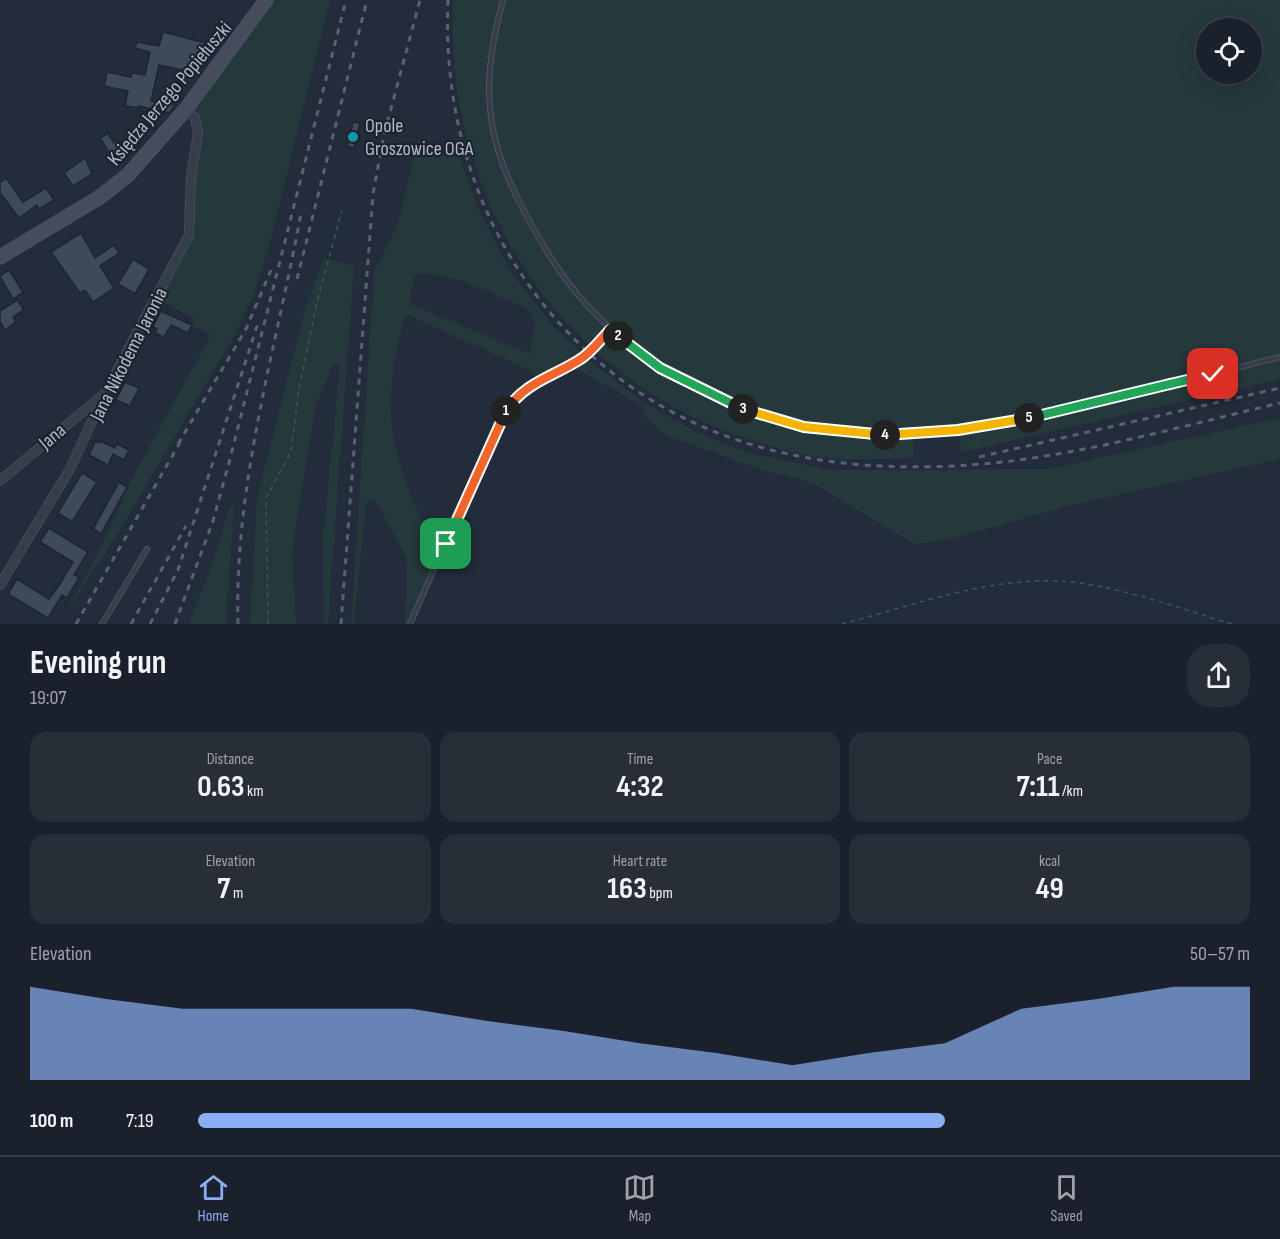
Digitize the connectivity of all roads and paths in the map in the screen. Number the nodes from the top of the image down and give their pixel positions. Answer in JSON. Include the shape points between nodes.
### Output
{"nodes":[{"id":1,"x":266,"y":0,"type":"edge"},
{"id":2,"x":503,"y":0,"type":"edge"},
{"id":3,"x":186,"y":109,"type":"junction"},
{"id":4,"x":342,"y":210,"type":"dead end"},
{"id":5,"x":0,"y":257,"type":"edge"},
{"id":6,"x":610,"y":330,"type":"junction"},
{"id":7,"x":1280,"y":357,"type":"edge"},
{"id":8,"x":105,"y":393,"type":"junction"},
{"id":9,"x":0,"y":480,"type":"edge"},
{"id":10,"x":147,"y":549,"type":"dead end"},
{"id":11,"x":0,"y":585,"type":"edge"},
{"id":12,"x":102,"y":624,"type":"edge"},
{"id":13,"x":268,"y":624,"type":"edge"},
{"id":14,"x":410,"y":624,"type":"edge"},
{"id":15,"x":842,"y":624,"type":"edge"},
{"id":16,"x":1232,"y":624,"type":"edge"}],
"edges":[{"from":1,"to":3,"type":"main road","name":"Księdza Jerzego Popiełuszki"},
{"from":2,"to":6,"type":"lane","via":[[488,76],[490,117],[500,158],[550,258]]},
{"from":3,"to":5,"type":"main road","name":"Księdza Jerzego Popiełuszki","via":[[119,183]]},
{"from":3,"to":8,"type":"street","name":"Jana Nikodema Jaronia","via":[[195,118],[198,133],[191,169],[189,235]]},
{"from":4,"to":13,"type":"path","via":[[310,334],[291,452],[266,498]]},
{"from":6,"to":7,"type":"lane","via":[[660,368],[752,413],[804,427],[891,436],[1007,422]]},
{"from":6,"to":14,"type":"lane","via":[[585,356],[532,384],[511,403],[493,435]]},
{"from":8,"to":9,"type":"street","name":"Jana"},
{"from":8,"to":11,"type":"street","name":"Jana Nikodema Jaronia","via":[[70,468]]},
{"from":10,"to":12,"type":"lane"},
{"from":15,"to":16,"type":"path","via":[[988,585],[1058,581],[1126,593]]}]}
